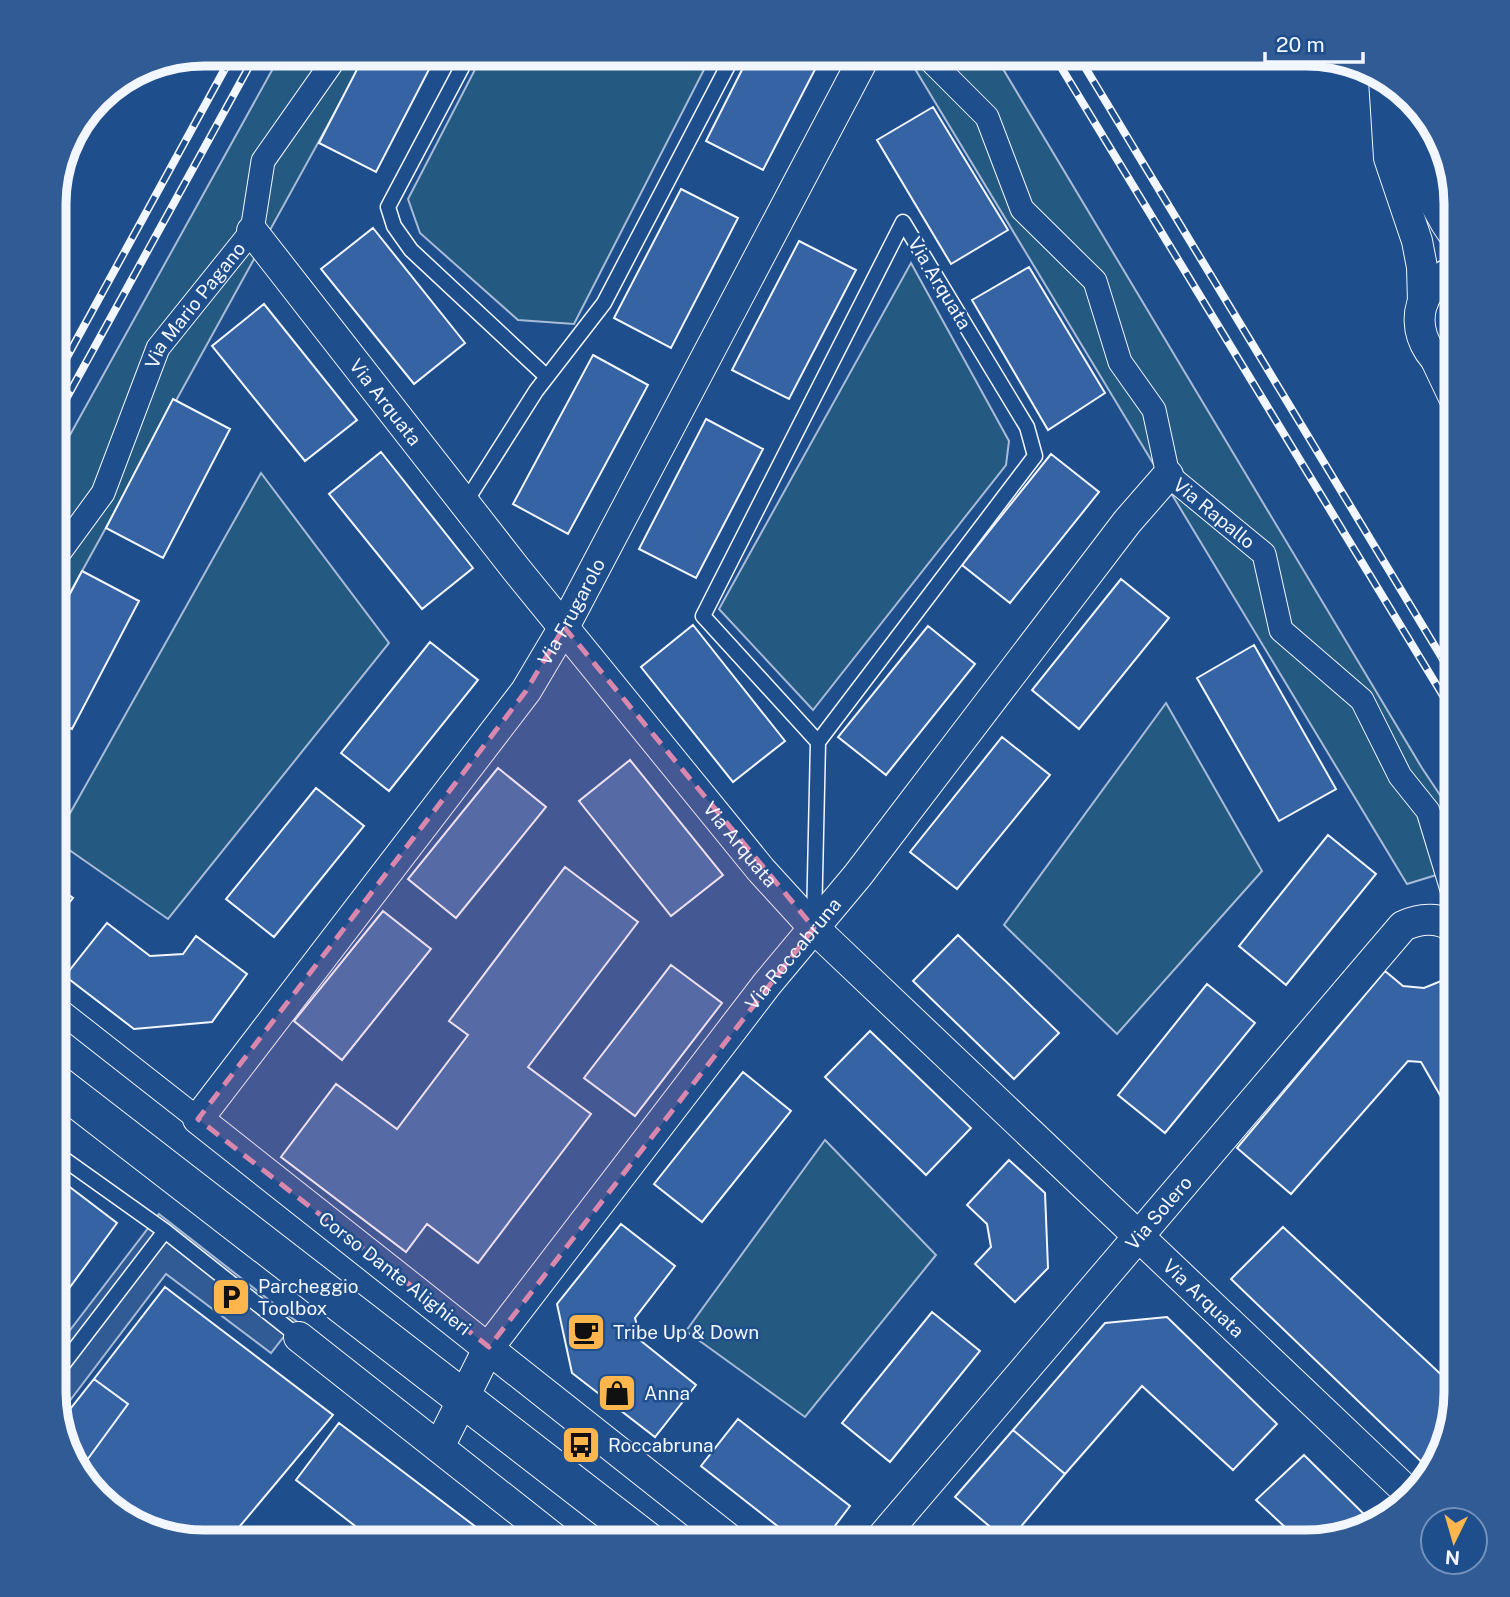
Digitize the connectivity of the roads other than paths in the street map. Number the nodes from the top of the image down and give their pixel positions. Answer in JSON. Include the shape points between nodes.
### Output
{"nodes":[{"id":1,"x":330,"y":66,"type":"edge"},
{"id":2,"x":463,"y":66,"type":"edge"},
{"id":3,"x":727,"y":66,"type":"edge"},
{"id":4,"x":859,"y":67,"type":"edge"},
{"id":5,"x":937,"y":67,"type":"edge"},
{"id":6,"x":1385,"y":92,"type":"edge"},
{"id":7,"x":1408,"y":112,"type":"edge"},
{"id":8,"x":1444,"y":222,"type":"edge"},
{"id":9,"x":252,"y":231,"type":"junction"},
{"id":10,"x":1444,"y":276,"type":"edge"},
{"id":11,"x":1423,"y":302,"type":"junction"},
{"id":12,"x":1444,"y":366,"type":"edge"},
{"id":13,"x":547,"y":377,"type":"junction"},
{"id":14,"x":1168,"y":475,"type":"junction"},
{"id":15,"x":465,"y":503,"type":"junction"},
{"id":16,"x":67,"y":543,"type":"edge"},
{"id":17,"x":564,"y":627,"type":"junction"},
{"id":18,"x":818,"y":742,"type":"junction"},
{"id":19,"x":1444,"y":864,"type":"edge"},
{"id":20,"x":1444,"y":924,"type":"edge"},
{"id":21,"x":814,"y":928,"type":"junction"},
{"id":22,"x":66,"y":1016,"type":"edge"},
{"id":23,"x":66,"y":1091,"type":"edge"},
{"id":24,"x":198,"y":1119,"type":"junction"},
{"id":25,"x":66,"y":1161,"type":"edge"},
{"id":26,"x":165,"y":1231,"type":"junction"},
{"id":27,"x":1136,"y":1236,"type":"junction"},
{"id":28,"x":299,"y":1337,"type":"joint"},
{"id":29,"x":489,"y":1348,"type":"junction"},
{"id":30,"x":66,"y":1360,"type":"edge"},
{"id":31,"x":463,"y":1397,"type":"junction"},
{"id":32,"x":439,"y":1447,"type":"junction"},
{"id":33,"x":1404,"y":1489,"type":"edge"},
{"id":34,"x":544,"y":1530,"type":"edge"},
{"id":35,"x":633,"y":1530,"type":"edge"},
{"id":36,"x":718,"y":1530,"type":"edge"},
{"id":37,"x":888,"y":1530,"type":"edge"}],
"edges":[{"from":1,"to":9,"type":"street","name":"Via Mario Pagano","via":[[263,161]]},
{"from":2,"to":13,"type":"lane","via":[[388,207],[394,226],[411,250]]},
{"from":3,"to":13,"type":"lane","via":[[604,303]]},
{"from":4,"to":17,"type":"street","name":"Via Frugarolo"},
{"from":5,"to":14,"type":"street","name":"Via Rapallo","via":[[987,117],[1022,209],[1095,281],[1120,362],[1154,410]]},
{"from":6,"to":11,"type":"street","via":[[1390,158],[1417,241]]},
{"from":7,"to":8,"type":"street","via":[[1426,187]]},
{"from":9,"to":15,"type":"street","name":"Via Arquata"},
{"from":9,"to":16,"type":"street","name":"Via Mario Pagano","via":[[158,348],[103,493]]},
{"from":10,"to":11,"type":"street"},
{"from":11,"to":12,"type":"street","via":[[1421,337]]},
{"from":13,"to":15,"type":"lane"},
{"from":14,"to":19,"type":"street","name":"Via Rapallo","via":[[1264,554],[1281,630],[1362,700],[1400,776],[1428,811]]},
{"from":14,"to":21,"type":"street","name":"Via Roccabruna"},
{"from":15,"to":17,"type":"street","name":"Via Arquata"},
{"from":17,"to":21,"type":"street","name":"Via Arquata","via":[[761,870]]},
{"from":17,"to":24,"type":"street","name":"Via Frugarolo","via":[[526,691]]},
{"from":18,"to":18,"type":"lane","name":"Via Arquata","via":[[1035,456],[1027,427],[903,222],[703,617]]},
{"from":18,"to":21,"type":"lane"},
{"from":20,"to":27,"type":"street","name":"Via Solero","via":[[1434,919],[1403,926]]},
{"from":21,"to":27,"type":"street","name":"Via Arquata"},
{"from":21,"to":29,"type":"street","name":"Via Roccabruna"},
{"from":22,"to":24,"type":"street","name":"Corso Dante Alighieri"},
{"from":23,"to":31,"type":"street"},
{"from":24,"to":29,"type":"street","name":"Corso Dante Alighieri"},
{"from":25,"to":26,"type":"lane"},
{"from":26,"to":28,"type":"lane"},
{"from":26,"to":30,"type":"lane"},
{"from":27,"to":33,"type":"street","name":"Via Arquata"},
{"from":27,"to":37,"type":"street","name":"Via Solero"},
{"from":28,"to":32,"type":"street"},
{"from":29,"to":31,"type":"street","name":"Via Roccabruna"},
{"from":29,"to":36,"type":"street","name":"Corso Dante Alighieri"},
{"from":31,"to":32,"type":"street","name":"Via Roccabruna"},
{"from":31,"to":35,"type":"street"},
{"from":32,"to":34,"type":"street"}]}
